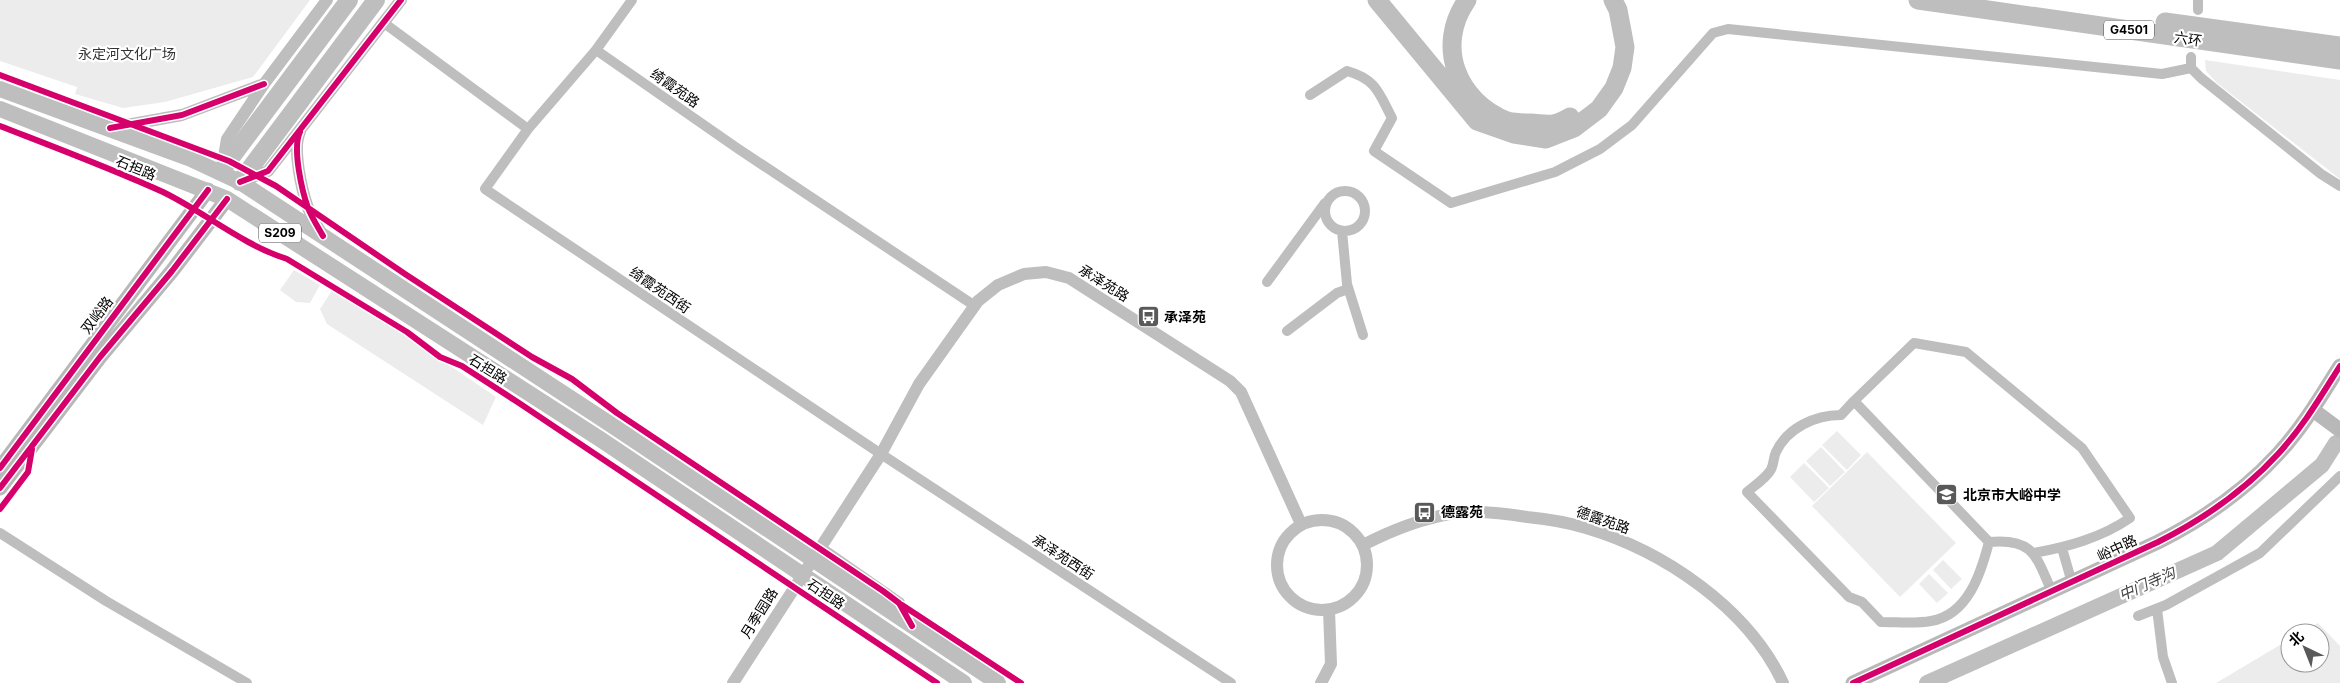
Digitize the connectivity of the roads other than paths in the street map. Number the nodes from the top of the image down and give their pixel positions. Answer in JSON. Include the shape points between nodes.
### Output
{"nodes":[{"id":1,"x":327,"y":0,"type":"edge"},
{"id":2,"x":349,"y":0,"type":"edge"},
{"id":3,"x":376,"y":0,"type":"edge"},
{"id":4,"x":401,"y":0,"type":"edge"},
{"id":5,"x":632,"y":0,"type":"edge"},
{"id":6,"x":1377,"y":0,"type":"edge"},
{"id":7,"x":1467,"y":0,"type":"edge"},
{"id":8,"x":1918,"y":0,"type":"edge"},
{"id":9,"x":1996,"y":0,"type":"edge"},
{"id":10,"x":1611,"y":6,"type":"edge"},
{"id":11,"x":384,"y":23,"type":"junction"},
{"id":12,"x":2340,"y":46,"type":"edge"},
{"id":13,"x":596,"y":50,"type":"junction"},
{"id":14,"x":2191,"y":56,"type":"dead end"},
{"id":15,"x":2340,"y":60,"type":"edge"},
{"id":16,"x":2191,"y":68,"type":"junction"},
{"id":17,"x":264,"y":84,"type":"junction"},
{"id":18,"x":0,"y":89,"type":"edge"},
{"id":19,"x":1310,"y":95,"type":"dead end"},
{"id":20,"x":0,"y":109,"type":"edge"},
{"id":21,"x":110,"y":128,"type":"junction"},
{"id":22,"x":302,"y":128,"type":"junction"},
{"id":23,"x":528,"y":129,"type":"junction"},
{"id":24,"x":221,"y":171,"type":"junction"},
{"id":25,"x":240,"y":182,"type":"junction"},
{"id":26,"x":2340,"y":186,"type":"edge"},
{"id":27,"x":208,"y":190,"type":"junction"},
{"id":28,"x":227,"y":199,"type":"junction"},
{"id":29,"x":1327,"y":200,"type":"junction"},
{"id":30,"x":1342,"y":231,"type":"junction"},
{"id":31,"x":323,"y":236,"type":"junction"},
{"id":32,"x":1267,"y":282,"type":"dead end"},
{"id":33,"x":1348,"y":289,"type":"junction"},
{"id":34,"x":975,"y":306,"type":"junction"},
{"id":35,"x":1287,"y":331,"type":"dead end"},
{"id":36,"x":1363,"y":335,"type":"dead end"},
{"id":37,"x":2340,"y":366,"type":"edge"},
{"id":38,"x":1854,"y":401,"type":"junction"},
{"id":39,"x":2313,"y":410,"type":"junction"},
{"id":40,"x":2340,"y":430,"type":"edge"},
{"id":41,"x":881,"y":454,"type":"junction"},
{"id":42,"x":0,"y":468,"type":"edge"},
{"id":43,"x":2340,"y":476,"type":"edge"},
{"id":44,"x":0,"y":488,"type":"edge"},
{"id":45,"x":1301,"y":524,"type":"junction"},
{"id":46,"x":0,"y":533,"type":"edge"},
{"id":47,"x":1989,"y":542,"type":"junction"},
{"id":48,"x":1363,"y":545,"type":"junction"},
{"id":49,"x":2062,"y":548,"type":"junction"},
{"id":50,"x":2034,"y":553,"type":"junction"},
{"id":51,"x":815,"y":554,"type":"junction"},
{"id":52,"x":801,"y":576,"type":"junction"},
{"id":53,"x":2072,"y":582,"type":"junction"},
{"id":54,"x":2052,"y":592,"type":"junction"},
{"id":55,"x":2156,"y":609,"type":"junction"},
{"id":56,"x":1329,"y":610,"type":"junction"},
{"id":57,"x":2138,"y":616,"type":"dead end"},
{"id":58,"x":247,"y":683,"type":"edge"},
{"id":59,"x":733,"y":683,"type":"edge"},
{"id":60,"x":964,"y":683,"type":"edge"},
{"id":61,"x":998,"y":683,"type":"edge"},
{"id":62,"x":1231,"y":683,"type":"edge"},
{"id":63,"x":1320,"y":683,"type":"edge"},
{"id":64,"x":1783,"y":683,"type":"edge"},
{"id":65,"x":1853,"y":683,"type":"edge"},
{"id":66,"x":2172,"y":683,"type":"edge"}],
"edges":[{"from":1,"to":17,"type":"street"},
{"from":2,"to":24,"type":"highway"},
{"from":3,"to":25,"type":"highway"},
{"from":4,"to":11,"type":"street"},
{"from":5,"to":13,"type":"street"},
{"from":6,"to":10,"type":"highway","via":[[1477,121],[1514,134],[1546,139],[1574,128],[1599,109],[1614,88],[1622,68],[1625,47]]},
{"from":7,"to":10,"type":"highway","via":[[1452,35],[1452,63],[1467,92],[1483,108],[1509,122],[1556,125],[1589,105],[1606,83],[1613,63],[1615,38]]},
{"from":8,"to":15,"type":"highway","name":"六环","number":"G4501"},
{"from":9,"to":12,"type":"highway","name":"六环","number":"G4501"},
{"from":11,"to":22,"type":"street"},
{"from":11,"to":23,"type":"street"},
{"from":13,"to":23,"type":"street"},
{"from":13,"to":34,"type":"street","name":"绮霞苑路"},
{"from":14,"to":16,"type":"street"},
{"from":16,"to":19,"type":"street","via":[[2162,74],[1728,28],[1714,33],[1632,125],[1600,149],[1554,172],[1451,203],[1374,151],[1392,118],[1378,90],[1364,76],[1348,72]]},
{"from":16,"to":26,"type":"street"},
{"from":17,"to":21,"type":"street","via":[[182,115]]},
{"from":17,"to":24,"type":"street","via":[[227,140]]},
{"from":18,"to":21,"type":"main road","name":"石担路","number":"S209"},
{"from":20,"to":27,"type":"main road","name":"石担路","number":"S209"},
{"from":21,"to":24,"type":"main road","name":"石担路","number":"S209"},
{"from":22,"to":25,"type":"street","via":[[268,170]]},
{"from":22,"to":31,"type":"street","via":[[296,139],[300,176],[308,208]]},
{"from":23,"to":41,"type":"street","name":"绮霞苑西街","via":[[485,189]]},
{"from":24,"to":25,"type":"main road","name":"石担路","number":"S209"},
{"from":24,"to":27,"type":"main road"},
{"from":25,"to":28,"type":"main road"},
{"from":25,"to":31,"type":"main road","name":"石担路","number":"S209"},
{"from":27,"to":28,"type":"main road","name":"石担路","number":"S209"},
{"from":27,"to":42,"type":"main road","name":"双峪路"},
{"from":28,"to":44,"type":"main road","name":"双峪路"},
{"from":28,"to":52,"type":"main road","name":"石担路","number":"S209","via":[[600,439]]},
{"from":29,"to":30,"type":"street","via":[[1326,220]]},
{"from":29,"to":30,"type":"street","via":[[1337,192],[1350,191],[1362,198],[1365,204],[1361,224],[1356,229]]},
{"from":29,"to":32,"type":"street"},
{"from":30,"to":33,"type":"street"},
{"from":31,"to":51,"type":"main road","name":"石担路","number":"S209"},
{"from":33,"to":35,"type":"street","via":[[1337,293]]},
{"from":33,"to":36,"type":"street"},
{"from":34,"to":41,"type":"street","name":"承泽苑路","via":[[919,384]]},
{"from":34,"to":45,"type":"street","name":"承泽苑路","via":[[998,285],[1024,274],[1046,272],[1068,278],[1230,382],[1241,392]]},
{"from":37,"to":39,"type":"main road","name":"峪中路"},
{"from":38,"to":47,"type":"street"},
{"from":38,"to":47,"type":"street","via":[[1841,415],[1820,416],[1800,425],[1775,453],[1771,471],[1747,492],[1849,597],[1862,602],[1881,622],[1932,621],[1946,616],[1965,600],[1976,583]]},
{"from":38,"to":49,"type":"street","via":[[1914,343],[1966,352],[2082,448],[2130,518],[2092,538]]},
{"from":39,"to":40,"type":"main road"},
{"from":39,"to":53,"type":"main road","name":"峪中路","via":[[2278,455],[2222,504],[2182,530]]},
{"from":41,"to":51,"type":"street","name":"承泽苑路"},
{"from":41,"to":62,"type":"street","name":"承泽苑西街"},
{"from":43,"to":55,"type":"street","via":[[2260,553]]},
{"from":45,"to":48,"type":"street","via":[[1330,520],[1349,529]]},
{"from":45,"to":56,"type":"street","via":[[1280,546],[1276,562],[1278,577],[1284,591],[1295,602],[1309,609]]},
{"from":46,"to":58,"type":"street","via":[[106,601]]},
{"from":47,"to":50,"type":"street","via":[[2016,542]]},
{"from":48,"to":56,"type":"street","via":[[1367,559],[1361,588],[1352,599]]},
{"from":48,"to":64,"type":"street","name":"德露苑路","via":[[1398,528],[1461,512],[1493,512],[1586,527],[1665,563],[1726,606],[1774,664]]},
{"from":49,"to":50,"type":"street"},
{"from":49,"to":53,"type":"street"},
{"from":50,"to":54,"type":"street"},
{"from":51,"to":52,"type":"street","name":"月季园路"},
{"from":51,"to":61,"type":"main road","name":"石担路","number":"S209","via":[[912,626]]},
{"from":52,"to":59,"type":"street","name":"月季园路"},
{"from":52,"to":60,"type":"main road","name":"石担路","number":"S209"},
{"from":53,"to":54,"type":"main road","name":"峪中路"},
{"from":54,"to":65,"type":"main road","name":"峪中路"},
{"from":55,"to":57,"type":"street"},
{"from":55,"to":66,"type":"street","via":[[2162,657]]},
{"from":56,"to":63,"type":"street","via":[[1331,664]]}]}
